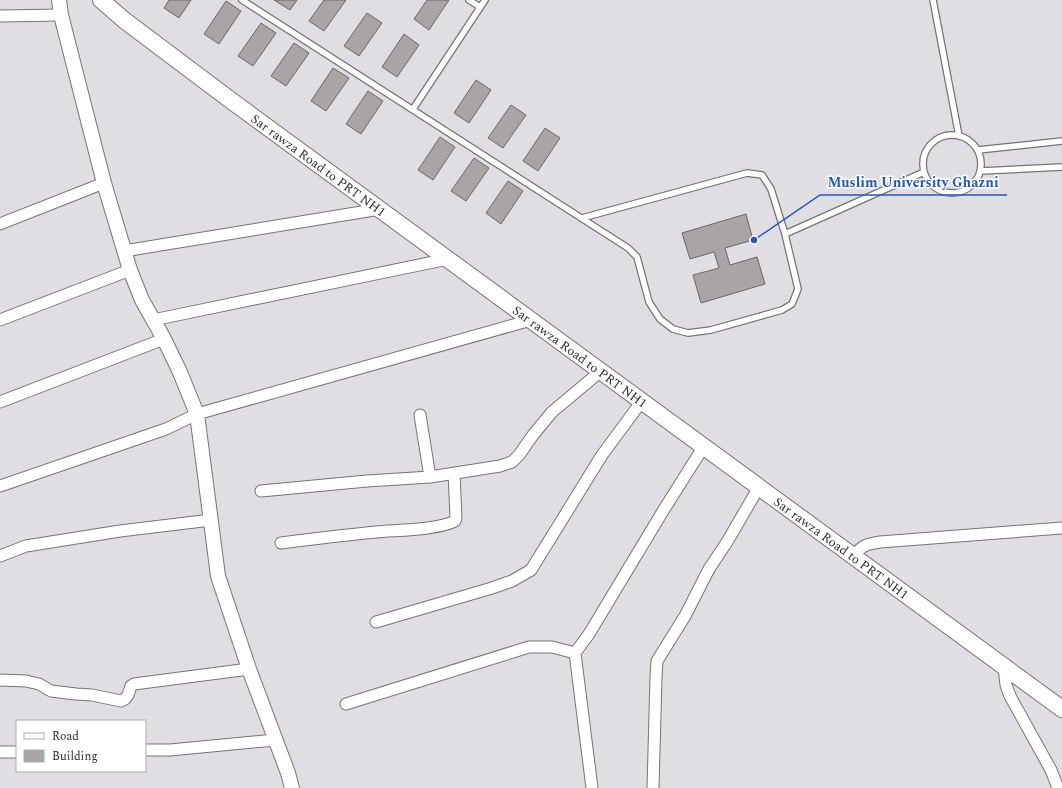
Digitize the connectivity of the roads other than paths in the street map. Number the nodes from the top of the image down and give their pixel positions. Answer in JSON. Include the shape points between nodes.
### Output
{"nodes":[{"id":1,"x":59,"y":0,"type":"edge"},
{"id":2,"x":101,"y":0,"type":"edge"},
{"id":3,"x":242,"y":0,"type":"edge"},
{"id":4,"x":469,"y":0,"type":"edge"},
{"id":5,"x":485,"y":0,"type":"edge"},
{"id":6,"x":933,"y":0,"type":"edge"},
{"id":7,"x":480,"y":7,"type":"junction"},
{"id":8,"x":61,"y":15,"type":"junction"},
{"id":9,"x":0,"y":16,"type":"edge"},
{"id":10,"x":412,"y":110,"type":"junction"},
{"id":11,"x":959,"y":136,"type":"junction"},
{"id":12,"x":1062,"y":141,"type":"edge"},
{"id":13,"x":978,"y":150,"type":"junction"},
{"id":14,"x":1062,"y":167,"type":"edge"},
{"id":15,"x":981,"y":171,"type":"junction"},
{"id":16,"x":924,"y":172,"type":"junction"},
{"id":17,"x":104,"y":183,"type":"junction"},
{"id":18,"x":380,"y":209,"type":"junction"},
{"id":19,"x":582,"y":218,"type":"junction"},
{"id":20,"x":0,"y":224,"type":"edge"},
{"id":21,"x":785,"y":234,"type":"junction"},
{"id":22,"x":124,"y":251,"type":"junction"},
{"id":23,"x":448,"y":259,"type":"junction"},
{"id":24,"x":130,"y":270,"type":"junction"},
{"id":25,"x":0,"y":320,"type":"edge"},
{"id":26,"x":153,"y":320,"type":"junction"},
{"id":27,"x":531,"y":320,"type":"junction"},
{"id":28,"x":164,"y":340,"type":"junction"},
{"id":29,"x":601,"y":371,"type":"junction"},
{"id":30,"x":642,"y":401,"type":"junction"},
{"id":31,"x":0,"y":402,"type":"edge"},
{"id":32,"x":197,"y":414,"type":"junction"},
{"id":33,"x":420,"y":415,"type":"dead end"},
{"id":34,"x":704,"y":446,"type":"junction"},
{"id":35,"x":454,"y":473,"type":"junction"},
{"id":36,"x":430,"y":477,"type":"junction"},
{"id":37,"x":0,"y":486,"type":"edge"},
{"id":38,"x":759,"y":487,"type":"junction"},
{"id":39,"x":261,"y":491,"type":"dead end"},
{"id":40,"x":211,"y":520,"type":"junction"},
{"id":41,"x":1062,"y":528,"type":"edge"},
{"id":42,"x":282,"y":542,"type":"dead end"},
{"id":43,"x":0,"y":556,"type":"edge"},
{"id":44,"x":854,"y":556,"type":"junction"},
{"id":45,"x":376,"y":622,"type":"dead end"},
{"id":46,"x":575,"y":653,"type":"junction"},
{"id":47,"x":1004,"y":667,"type":"junction"},
{"id":48,"x":249,"y":669,"type":"junction"},
{"id":49,"x":0,"y":680,"type":"edge"},
{"id":50,"x":346,"y":704,"type":"dead end"},
{"id":51,"x":1062,"y":709,"type":"edge"},
{"id":52,"x":275,"y":740,"type":"junction"},
{"id":53,"x":146,"y":750,"type":"edge"},
{"id":54,"x":0,"y":752,"type":"edge"},
{"id":55,"x":16,"y":752,"type":"edge"},
{"id":56,"x":292,"y":788,"type":"edge"},
{"id":57,"x":592,"y":788,"type":"edge"},
{"id":58,"x":654,"y":788,"type":"edge"},
{"id":59,"x":1058,"y":788,"type":"edge"}],
"edges":[{"from":1,"to":8,"type":"street"},
{"from":2,"to":18,"type":"main road","name":"Sar rawza Road to PRT NH1","via":[[186,67]]},
{"from":3,"to":10,"type":"lane"},
{"from":4,"to":7,"type":"lane"},
{"from":5,"to":7,"type":"lane"},
{"from":6,"to":11,"type":"lane"},
{"from":7,"to":10,"type":"lane"},
{"from":8,"to":9,"type":"street"},
{"from":8,"to":17,"type":"street"},
{"from":10,"to":19,"type":"lane"},
{"from":11,"to":13,"type":"lane","via":[[967,139]]},
{"from":11,"to":16,"type":"lane","via":[[940,138],[932,144],[923,162]]},
{"from":12,"to":13,"type":"lane"},
{"from":13,"to":15,"type":"lane"},
{"from":14,"to":15,"type":"lane"},
{"from":15,"to":16,"type":"lane","via":[[971,186],[954,193],[935,188]]},
{"from":16,"to":21,"type":"lane"},
{"from":17,"to":20,"type":"street"},
{"from":17,"to":22,"type":"street"},
{"from":18,"to":22,"type":"street"},
{"from":18,"to":23,"type":"main road","name":"Sar rawza Road to PRT NH1"},
{"from":19,"to":21,"type":"lane","via":[[747,173],[762,175],[771,189]]},
{"from":19,"to":21,"type":"lane","via":[[628,248],[637,257],[649,302],[660,319],[674,329],[688,333],[711,330],[782,310],[792,304],[798,289]]},
{"from":22,"to":24,"type":"street"},
{"from":23,"to":26,"type":"street"},
{"from":23,"to":27,"type":"main road","name":"Sar rawza Road to PRT NH1"},
{"from":24,"to":25,"type":"street"},
{"from":24,"to":26,"type":"street"},
{"from":26,"to":28,"type":"street"},
{"from":27,"to":29,"type":"main road","name":"Sar rawza Road to PRT NH1"},
{"from":27,"to":32,"type":"street"},
{"from":28,"to":31,"type":"street"},
{"from":28,"to":32,"type":"street"},
{"from":29,"to":30,"type":"main road","name":"Sar rawza Road to PRT NH1"},
{"from":29,"to":35,"type":"street","via":[[552,412],[512,462]]},
{"from":30,"to":34,"type":"main road","name":"Sar rawza Road to PRT NH1"},
{"from":30,"to":45,"type":"street","via":[[602,455],[531,570],[505,583]]},
{"from":32,"to":37,"type":"street","via":[[166,429]]},
{"from":32,"to":40,"type":"street"},
{"from":33,"to":36,"type":"street"},
{"from":34,"to":38,"type":"main road","name":"Sar rawza Road to PRT NH1"},
{"from":34,"to":46,"type":"street"},
{"from":35,"to":36,"type":"street"},
{"from":35,"to":42,"type":"street","via":[[456,518],[451,524]]},
{"from":36,"to":39,"type":"street"},
{"from":38,"to":44,"type":"main road","name":"Sar rawza Road to PRT NH1"},
{"from":38,"to":58,"type":"street","via":[[709,569],[658,661]]},
{"from":40,"to":43,"type":"street","via":[[26,546]]},
{"from":40,"to":48,"type":"street","via":[[218,576]]},
{"from":41,"to":44,"type":"street","via":[[880,542],[866,544]]},
{"from":44,"to":47,"type":"main road","name":"Sar rawza Road to PRT NH1"},
{"from":46,"to":50,"type":"street","via":[[552,647],[529,647]]},
{"from":46,"to":57,"type":"street"},
{"from":47,"to":51,"type":"main road","name":"Sar rawza Road to PRT NH1"},
{"from":47,"to":59,"type":"street","via":[[1010,696],[1051,770]]},
{"from":48,"to":49,"type":"street","via":[[134,684],[128,696],[120,701],[51,691],[39,684],[26,681]]},
{"from":48,"to":52,"type":"street"},
{"from":52,"to":53,"type":"street"},
{"from":52,"to":56,"type":"street"},
{"from":54,"to":55,"type":"street"}]}
